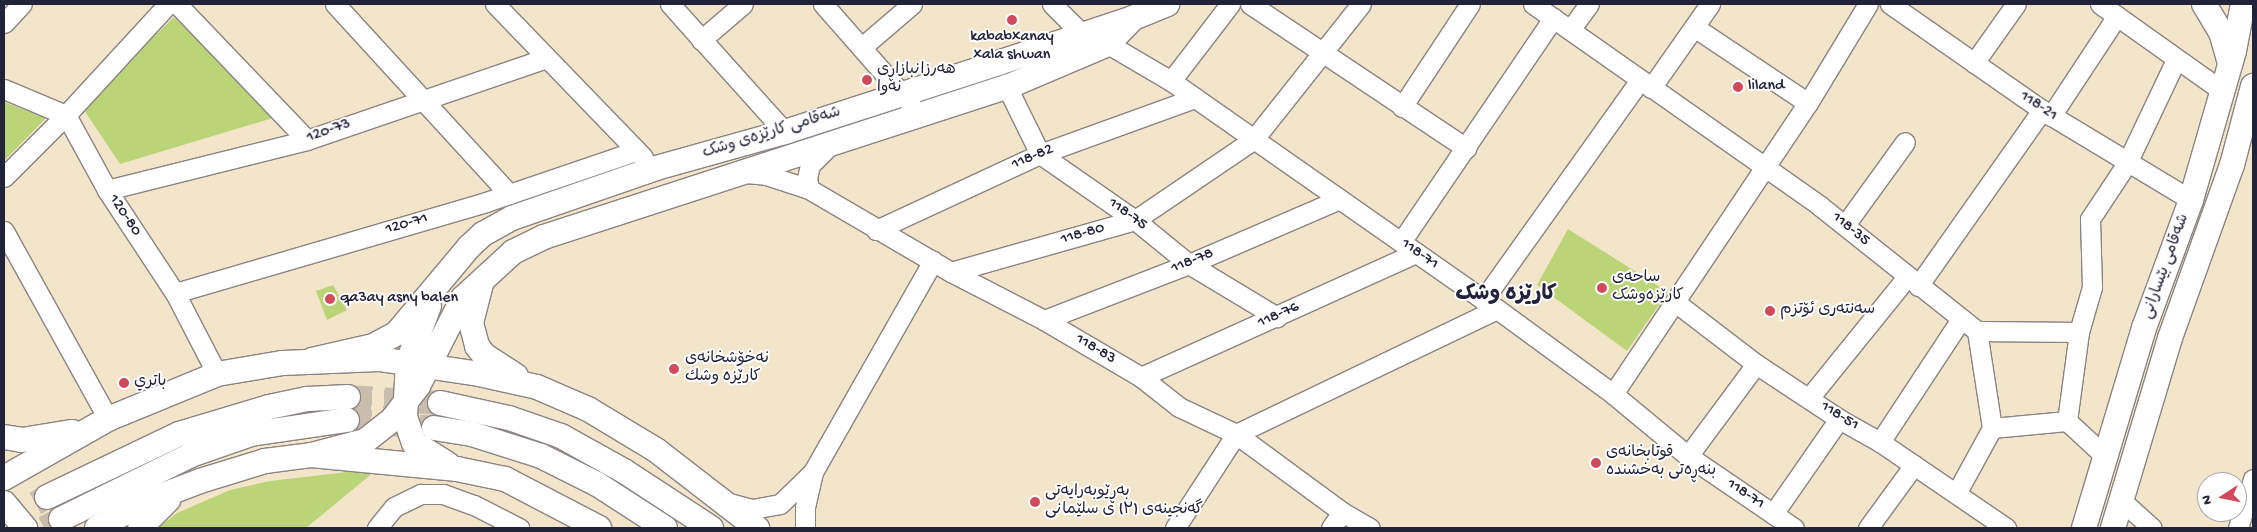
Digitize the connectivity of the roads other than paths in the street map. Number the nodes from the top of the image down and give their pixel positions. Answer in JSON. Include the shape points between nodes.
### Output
{"nodes":[{"id":1,"x":22,"y":4,"type":"edge"},
{"id":2,"x":168,"y":4,"type":"edge"},
{"id":3,"x":177,"y":4,"type":"edge"},
{"id":4,"x":335,"y":4,"type":"edge"},
{"id":5,"x":494,"y":4,"type":"edge"},
{"id":6,"x":670,"y":4,"type":"edge"},
{"id":7,"x":743,"y":4,"type":"edge"},
{"id":8,"x":823,"y":4,"type":"edge"},
{"id":9,"x":912,"y":4,"type":"edge"},
{"id":10,"x":1052,"y":4,"type":"edge"},
{"id":11,"x":1167,"y":4,"type":"edge"},
{"id":12,"x":1230,"y":4,"type":"edge"},
{"id":13,"x":1250,"y":4,"type":"edge"},
{"id":14,"x":1361,"y":4,"type":"edge"},
{"id":15,"x":1470,"y":4,"type":"edge"},
{"id":16,"x":1533,"y":4,"type":"edge"},
{"id":17,"x":1589,"y":4,"type":"edge"},
{"id":18,"x":1868,"y":4,"type":"edge"},
{"id":19,"x":2016,"y":4,"type":"edge"},
{"id":20,"x":2100,"y":4,"type":"edge"},
{"id":21,"x":2204,"y":4,"type":"edge"},
{"id":22,"x":2243,"y":4,"type":"edge"},
{"id":23,"x":1706,"y":5,"type":"edge"},
{"id":24,"x":1900,"y":6,"type":"edge"},
{"id":25,"x":2117,"y":16,"type":"junction"},
{"id":26,"x":1133,"y":18,"type":"junction"},
{"id":27,"x":1553,"y":18,"type":"junction"},
{"id":28,"x":4,"y":24,"type":"edge"},
{"id":29,"x":1694,"y":27,"type":"junction"},
{"id":30,"x":1570,"y":30,"type":"junction"},
{"id":31,"x":1082,"y":34,"type":"junction"},
{"id":32,"x":702,"y":40,"type":"junction"},
{"id":33,"x":1108,"y":44,"type":"junction"},
{"id":34,"x":862,"y":47,"type":"junction"},
{"id":35,"x":1322,"y":53,"type":"junction"},
{"id":36,"x":546,"y":58,"type":"junction"},
{"id":37,"x":2176,"y":60,"type":"junction"},
{"id":38,"x":1974,"y":63,"type":"junction"},
{"id":39,"x":2230,"y":64,"type":"junction"},
{"id":40,"x":1170,"y":81,"type":"junction"},
{"id":41,"x":1646,"y":84,"type":"junction"},
{"id":42,"x":2253,"y":86,"type":"edge"},
{"id":43,"x":1007,"y":87,"type":"junction"},
{"id":44,"x":4,"y":89,"type":"edge"},
{"id":45,"x":2221,"y":90,"type":"junction"},
{"id":46,"x":902,"y":92,"type":"junction"},
{"id":47,"x":1195,"y":98,"type":"junction"},
{"id":48,"x":422,"y":99,"type":"junction"},
{"id":49,"x":1808,"y":103,"type":"junction"},
{"id":50,"x":1402,"y":107,"type":"junction"},
{"id":51,"x":2046,"y":113,"type":"junction"},
{"id":52,"x":66,"y":115,"type":"junction"},
{"id":53,"x":920,"y":115,"type":"junction"},
{"id":54,"x":785,"y":132,"type":"junction"},
{"id":55,"x":2253,"y":133,"type":"edge"},
{"id":56,"x":1254,"y":139,"type":"junction"},
{"id":57,"x":307,"y":140,"type":"junction"},
{"id":58,"x":1905,"y":142,"type":"dead end"},
{"id":59,"x":830,"y":145,"type":"junction"},
{"id":60,"x":1466,"y":148,"type":"junction"},
{"id":61,"x":636,"y":151,"type":"junction"},
{"id":62,"x":1040,"y":154,"type":"junction"},
{"id":63,"x":701,"y":156,"type":"junction"},
{"id":64,"x":2127,"y":163,"type":"junction"},
{"id":65,"x":2232,"y":165,"type":"junction"},
{"id":66,"x":656,"y":168,"type":"junction"},
{"id":67,"x":1765,"y":170,"type":"junction"},
{"id":68,"x":741,"y":173,"type":"junction"},
{"id":69,"x":4,"y":177,"type":"edge"},
{"id":70,"x":709,"y":185,"type":"junction"},
{"id":71,"x":809,"y":189,"type":"junction"},
{"id":72,"x":107,"y":190,"type":"junction"},
{"id":73,"x":509,"y":194,"type":"junction"},
{"id":74,"x":1340,"y":199,"type":"junction"},
{"id":75,"x":2191,"y":200,"type":"junction"},
{"id":76,"x":1135,"y":220,"type":"junction"},
{"id":77,"x":1845,"y":225,"type":"junction"},
{"id":78,"x":876,"y":230,"type":"junction"},
{"id":79,"x":4,"y":231,"type":"edge"},
{"id":80,"x":1408,"y":247,"type":"junction"},
{"id":81,"x":933,"y":260,"type":"junction"},
{"id":82,"x":1188,"y":264,"type":"junction"},
{"id":83,"x":951,"y":272,"type":"junction"},
{"id":84,"x":485,"y":275,"type":"junction"},
{"id":85,"x":1913,"y":281,"type":"junction"},
{"id":86,"x":436,"y":288,"type":"junction"},
{"id":87,"x":175,"y":293,"type":"junction"},
{"id":88,"x":1676,"y":302,"type":"junction"},
{"id":89,"x":1490,"y":304,"type":"junction"},
{"id":90,"x":1277,"y":317,"type":"junction"},
{"id":91,"x":1961,"y":319,"type":"junction"},
{"id":92,"x":1044,"y":320,"type":"junction"},
{"id":93,"x":2144,"y":328,"type":"junction"},
{"id":94,"x":1978,"y":331,"type":"junction"},
{"id":95,"x":2079,"y":332,"type":"junction"},
{"id":96,"x":2170,"y":338,"type":"junction"},
{"id":97,"x":312,"y":360,"type":"junction"},
{"id":98,"x":418,"y":364,"type":"junction"},
{"id":99,"x":1756,"y":364,"type":"junction"},
{"id":100,"x":217,"y":374,"type":"junction"},
{"id":101,"x":1141,"y":377,"type":"junction"},
{"id":102,"x":537,"y":387,"type":"junction"},
{"id":103,"x":1613,"y":394,"type":"junction"},
{"id":104,"x":1809,"y":398,"type":"junction"},
{"id":105,"x":440,"y":403,"type":"tunnel mouth"},
{"id":106,"x":404,"y":404,"type":"junction"},
{"id":107,"x":1839,"y":419,"type":"junction"},
{"id":108,"x":2067,"y":421,"type":"junction"},
{"id":109,"x":99,"y":423,"type":"junction"},
{"id":110,"x":434,"y":428,"type":"tunnel mouth"},
{"id":111,"x":1992,"y":428,"type":"junction"},
{"id":112,"x":1236,"y":434,"type":"junction"},
{"id":113,"x":4,"y":437,"type":"edge"},
{"id":114,"x":1880,"y":442,"type":"junction"},
{"id":115,"x":312,"y":455,"type":"junction"},
{"id":116,"x":1688,"y":456,"type":"junction"},
{"id":117,"x":2106,"y":457,"type":"junction"},
{"id":118,"x":1914,"y":466,"type":"junction"},
{"id":119,"x":457,"y":469,"type":"junction"},
{"id":120,"x":813,"y":472,"type":"junction"},
{"id":121,"x":4,"y":478,"type":"edge"},
{"id":122,"x":2253,"y":479,"type":"edge"},
{"id":123,"x":186,"y":486,"type":"junction"},
{"id":124,"x":1957,"y":492,"type":"junction"},
{"id":125,"x":47,"y":497,"type":"tunnel mouth"},
{"id":126,"x":718,"y":499,"type":"junction"},
{"id":127,"x":2122,"y":501,"type":"junction"},
{"id":128,"x":4,"y":503,"type":"edge"},
{"id":129,"x":1342,"y":512,"type":"junction"},
{"id":130,"x":1773,"y":514,"type":"junction"},
{"id":131,"x":61,"y":519,"type":"tunnel mouth"},
{"id":132,"x":1986,"y":522,"type":"edge"},
{"id":133,"x":25,"y":528,"type":"edge"},
{"id":134,"x":97,"y":528,"type":"edge"},
{"id":135,"x":140,"y":528,"type":"edge"},
{"id":136,"x":376,"y":528,"type":"edge"},
{"id":137,"x":518,"y":528,"type":"edge"},
{"id":138,"x":599,"y":528,"type":"edge"},
{"id":139,"x":665,"y":528,"type":"edge"},
{"id":140,"x":711,"y":528,"type":"edge"},
{"id":141,"x":757,"y":528,"type":"edge"},
{"id":142,"x":806,"y":528,"type":"edge"},
{"id":143,"x":1175,"y":528,"type":"edge"},
{"id":144,"x":1331,"y":528,"type":"edge"},
{"id":145,"x":1370,"y":528,"type":"edge"},
{"id":146,"x":1794,"y":528,"type":"edge"},
{"id":147,"x":1868,"y":528,"type":"edge"},
{"id":148,"x":2006,"y":528,"type":"edge"},
{"id":149,"x":2084,"y":528,"type":"edge"},
{"id":150,"x":2113,"y":528,"type":"edge"},
{"id":151,"x":2152,"y":528,"type":"edge"},
{"id":152,"x":2238,"y":528,"type":"edge"}],
"edges":[{"from":1,"to":28,"type":"street"},
{"from":2,"to":52,"type":"street"},
{"from":3,"to":57,"type":"street"},
{"from":4,"to":48,"type":"street"},
{"from":5,"to":36,"type":"street"},
{"from":6,"to":32,"type":"street"},
{"from":7,"to":32,"type":"street"},
{"from":8,"to":34,"type":"street"},
{"from":9,"to":34,"type":"street"},
{"from":10,"to":31,"type":"street"},
{"from":11,"to":26,"type":"main road","name":"شەقامی کارێزەی وشک"},
{"from":12,"to":40,"type":"street"},
{"from":13,"to":35,"type":"street"},
{"from":14,"to":35,"type":"street","name":"118-80"},
{"from":15,"to":50,"type":"street"},
{"from":16,"to":27,"type":"street","name":"118-35"},
{"from":17,"to":30,"type":"street"},
{"from":18,"to":49,"type":"street"},
{"from":19,"to":38,"type":"street"},
{"from":20,"to":25,"type":"street"},
{"from":21,"to":39,"type":"main road","via":[[2220,32]]},
{"from":22,"to":39,"type":"main road","name":"شەقامی بێسارانی"},
{"from":23,"to":29,"type":"street"},
{"from":24,"to":38,"type":"street","name":"118-21"},
{"from":25,"to":37,"type":"street"},
{"from":25,"to":51,"type":"street"},
{"from":26,"to":31,"type":"main road","name":"شەقامی کارێزەی وشک"},
{"from":26,"to":33,"type":"main road","name":"شەقامی کارێزەی وشک"},
{"from":27,"to":30,"type":"street","name":"118-35"},
{"from":27,"to":60,"type":"street"},
{"from":29,"to":41,"type":"street"},
{"from":29,"to":49,"type":"street"},
{"from":30,"to":41,"type":"street","name":"118-35"},
{"from":31,"to":33,"type":"street","name":"118-71"},
{"from":31,"to":46,"type":"main road","name":"شەقامی کارێزەی وشک"},
{"from":32,"to":54,"type":"street"},
{"from":33,"to":40,"type":"street","name":"118-71"},
{"from":33,"to":43,"type":"main road","name":"شەقامی کارێزەی وشک"},
{"from":34,"to":46,"type":"street"},
{"from":35,"to":50,"type":"street"},
{"from":35,"to":56,"type":"street","name":"118-80"},
{"from":36,"to":48,"type":"street","name":"120-73"},
{"from":36,"to":61,"type":"street"},
{"from":37,"to":45,"type":"street"},
{"from":37,"to":64,"type":"street"},
{"from":38,"to":51,"type":"street","name":"118-21"},
{"from":39,"to":45,"type":"main road","name":"شەقامی بێسارانی"},
{"from":40,"to":47,"type":"street","name":"118-71"},
{"from":41,"to":67,"type":"street","name":"118-35"},
{"from":41,"to":89,"type":"street"},
{"from":42,"to":65,"type":"main road","name":"شەقامی بێسارانی"},
{"from":43,"to":53,"type":"main road","name":"شەقامی کارێزەی وشک"},
{"from":43,"to":62,"type":"street","name":"118-75"},
{"from":44,"to":52,"type":"street"},
{"from":45,"to":75,"type":"main road","name":"شەقامی بێسارانی"},
{"from":46,"to":53,"type":"street"},
{"from":46,"to":54,"type":"main road","name":"شەقامی کارێزەی وشک"},
{"from":47,"to":56,"type":"street","name":"118-71"},
{"from":47,"to":62,"type":"street","name":"118-82"},
{"from":48,"to":57,"type":"street","name":"120-73"},
{"from":48,"to":73,"type":"street"},
{"from":49,"to":67,"type":"street"},
{"from":50,"to":60,"type":"street"},
{"from":51,"to":64,"type":"street","name":"118-21"},
{"from":51,"to":85,"type":"street"},
{"from":52,"to":69,"type":"street"},
{"from":52,"to":72,"type":"street","name":"120-80"},
{"from":53,"to":59,"type":"main road","name":"شەقامی کارێزەی وشک"},
{"from":54,"to":63,"type":"main road","name":"شەقامی کارێزەی وشک"},
{"from":55,"to":65,"type":"main road"},
{"from":56,"to":74,"type":"street","name":"118-71"},
{"from":56,"to":76,"type":"street","name":"118-80"},
{"from":57,"to":72,"type":"street","name":"120-73"},
{"from":58,"to":77,"type":"street"},
{"from":59,"to":68,"type":"main road","name":"شەقامی کارێزەی وشک"},
{"from":59,"to":71,"type":"street","via":[[810,165]]},
{"from":60,"to":80,"type":"street"},
{"from":61,"to":66,"type":"street"},
{"from":61,"to":73,"type":"street","name":"120-71"},
{"from":62,"to":76,"type":"street","name":"118-75"},
{"from":62,"to":78,"type":"street","name":"118-82"},
{"from":63,"to":66,"type":"main road","name":"شەقامی کارێزەی وشک"},
{"from":63,"to":70,"type":"main road"},
{"from":64,"to":75,"type":"street","name":"118-21"},
{"from":64,"to":95,"type":"street","via":[[2090,219],[2092,287]]},
{"from":65,"to":96,"type":"main road","name":"شەقامی بێسارانی"},
{"from":66,"to":86,"type":"main road","name":"شەقامی کارێزەی وشک","via":[[512,218],[483,234]]},
{"from":67,"to":77,"type":"street","name":"118-35"},
{"from":67,"to":88,"type":"street"},
{"from":68,"to":70,"type":"main road","name":"شەقامی کارێزەی وشک"},
{"from":68,"to":71,"type":"street","name":"118-83","via":[[766,175]]},
{"from":70,"to":84,"type":"main road","name":"شەقامی کارێزەی وشک","via":[[544,237],[513,252]]},
{"from":71,"to":78,"type":"street","name":"118-83"},
{"from":72,"to":87,"type":"street","name":"120-80"},
{"from":73,"to":87,"type":"street","name":"120-71"},
{"from":74,"to":80,"type":"street","name":"118-71"},
{"from":74,"to":82,"type":"street","name":"118-78"},
{"from":75,"to":93,"type":"main road","name":"شەقامی بێسارانی"},
{"from":76,"to":82,"type":"street","name":"118-75"},
{"from":76,"to":83,"type":"street","name":"118-80"},
{"from":77,"to":85,"type":"street","name":"118-35"},
{"from":78,"to":81,"type":"street","name":"118-83"},
{"from":79,"to":109,"type":"street"},
{"from":80,"to":89,"type":"street","name":"118-71"},
{"from":80,"to":90,"type":"street","name":"118-76"},
{"from":81,"to":83,"type":"street","name":"118-83"},
{"from":81,"to":120,"type":"street"},
{"from":82,"to":90,"type":"street","name":"118-75"},
{"from":82,"to":92,"type":"street","name":"118-78"},
{"from":83,"to":92,"type":"street","name":"118-83"},
{"from":84,"to":98,"type":"main road","name":"شەقامی کارێزەی وشک","via":[[459,304]]},
{"from":84,"to":102,"type":"main road","via":[[472,311],[471,323],[477,346],[501,368]]},
{"from":85,"to":91,"type":"street","name":"118-35"},
{"from":85,"to":104,"type":"street"},
{"from":86,"to":97,"type":"main road","name":"شەقامی کارێزەی وشک","via":[[406,324],[386,341]]},
{"from":86,"to":98,"type":"main road"},
{"from":87,"to":100,"type":"street","name":"120-80"},
{"from":88,"to":99,"type":"street","name":"118-51"},
{"from":88,"to":103,"type":"street"},
{"from":89,"to":103,"type":"street","name":"118-71"},
{"from":89,"to":112,"type":"street"},
{"from":90,"to":101,"type":"street","name":"118-76"},
{"from":91,"to":94,"type":"street","name":"118-35"},
{"from":91,"to":114,"type":"street"},
{"from":92,"to":101,"type":"street","name":"118-83"},
{"from":93,"to":96,"type":"main road"},
{"from":93,"to":117,"type":"main road","name":"شەقامی بێسارانی"},
{"from":94,"to":95,"type":"street"},
{"from":94,"to":111,"type":"street"},
{"from":95,"to":108,"type":"street"},
{"from":96,"to":127,"type":"main road","name":"شەقامی بێسارانی"},
{"from":97,"to":98,"type":"main road","via":[[367,358]]},
{"from":97,"to":100,"type":"main road"},
{"from":98,"to":102,"type":"main road"},
{"from":98,"to":106,"type":"main road"},
{"from":99,"to":104,"type":"street","name":"118-51"},
{"from":99,"to":116,"type":"street"},
{"from":100,"to":109,"type":"main road"},
{"from":101,"to":112,"type":"street","name":"118-83","via":[[1179,407]]},
{"from":102,"to":126,"type":"main road","via":[[622,428]]},
{"from":103,"to":116,"type":"street","name":"118-71"},
{"from":104,"to":107,"type":"street","name":"118-51"},
{"from":105,"to":140,"type":"main road","via":[[509,418],[561,436]]},
{"from":106,"to":115,"type":"main road","via":[[392,420],[369,439]]},
{"from":106,"to":119,"type":"main road","via":[[408,431],[414,443]]},
{"from":107,"to":114,"type":"street","name":"118-51"},
{"from":107,"to":130,"type":"street"},
{"from":108,"to":111,"type":"street"},
{"from":108,"to":117,"type":"street"},
{"from":109,"to":113,"type":"main road","via":[[37,438]]},
{"from":109,"to":121,"type":"main road"},
{"from":110,"to":139,"type":"main road","via":[[472,434],[541,456],[597,484]]},
{"from":111,"to":124,"type":"street"},
{"from":112,"to":129,"type":"street","name":"118-83"},
{"from":112,"to":143,"type":"street"},
{"from":114,"to":118,"type":"street","name":"118-51"},
{"from":115,"to":119,"type":"main road"},
{"from":115,"to":123,"type":"main road","via":[[265,461]]},
{"from":116,"to":130,"type":"street","name":"118-71"},
{"from":117,"to":149,"type":"main road","name":"شەقامی بێسارانی"},
{"from":118,"to":124,"type":"street","name":"118-51"},
{"from":118,"to":147,"type":"street"},
{"from":119,"to":138,"type":"main road","via":[[505,479]]},
{"from":120,"to":126,"type":"street","via":[[792,495],[766,509],[752,509]]},
{"from":120,"to":142,"type":"street","via":[[806,506]]},
{"from":122,"to":152,"type":"street"},
{"from":123,"to":134,"type":"main road","via":[[145,502]]},
{"from":123,"to":135,"type":"main road","via":[[153,512]]},
{"from":124,"to":132,"type":"street","name":"118-51"},
{"from":125,"to":131,"type":"main road","via":[[179,434],[269,407],[308,399],[348,409],[191,454]]},
{"from":126,"to":141,"type":"main road"},
{"from":127,"to":150,"type":"main road","name":"شەقامی بێسارانی"},
{"from":127,"to":151,"type":"street"},
{"from":128,"to":133,"type":"main road"},
{"from":129,"to":144,"type":"street"},
{"from":129,"to":145,"type":"street","name":"118-83"},
{"from":130,"to":146,"type":"street","name":"118-71"},
{"from":132,"to":148,"type":"street","name":"118-51"},
{"from":136,"to":137,"type":"street","via":[[394,508],[421,494],[443,494],[474,505]]}]}
